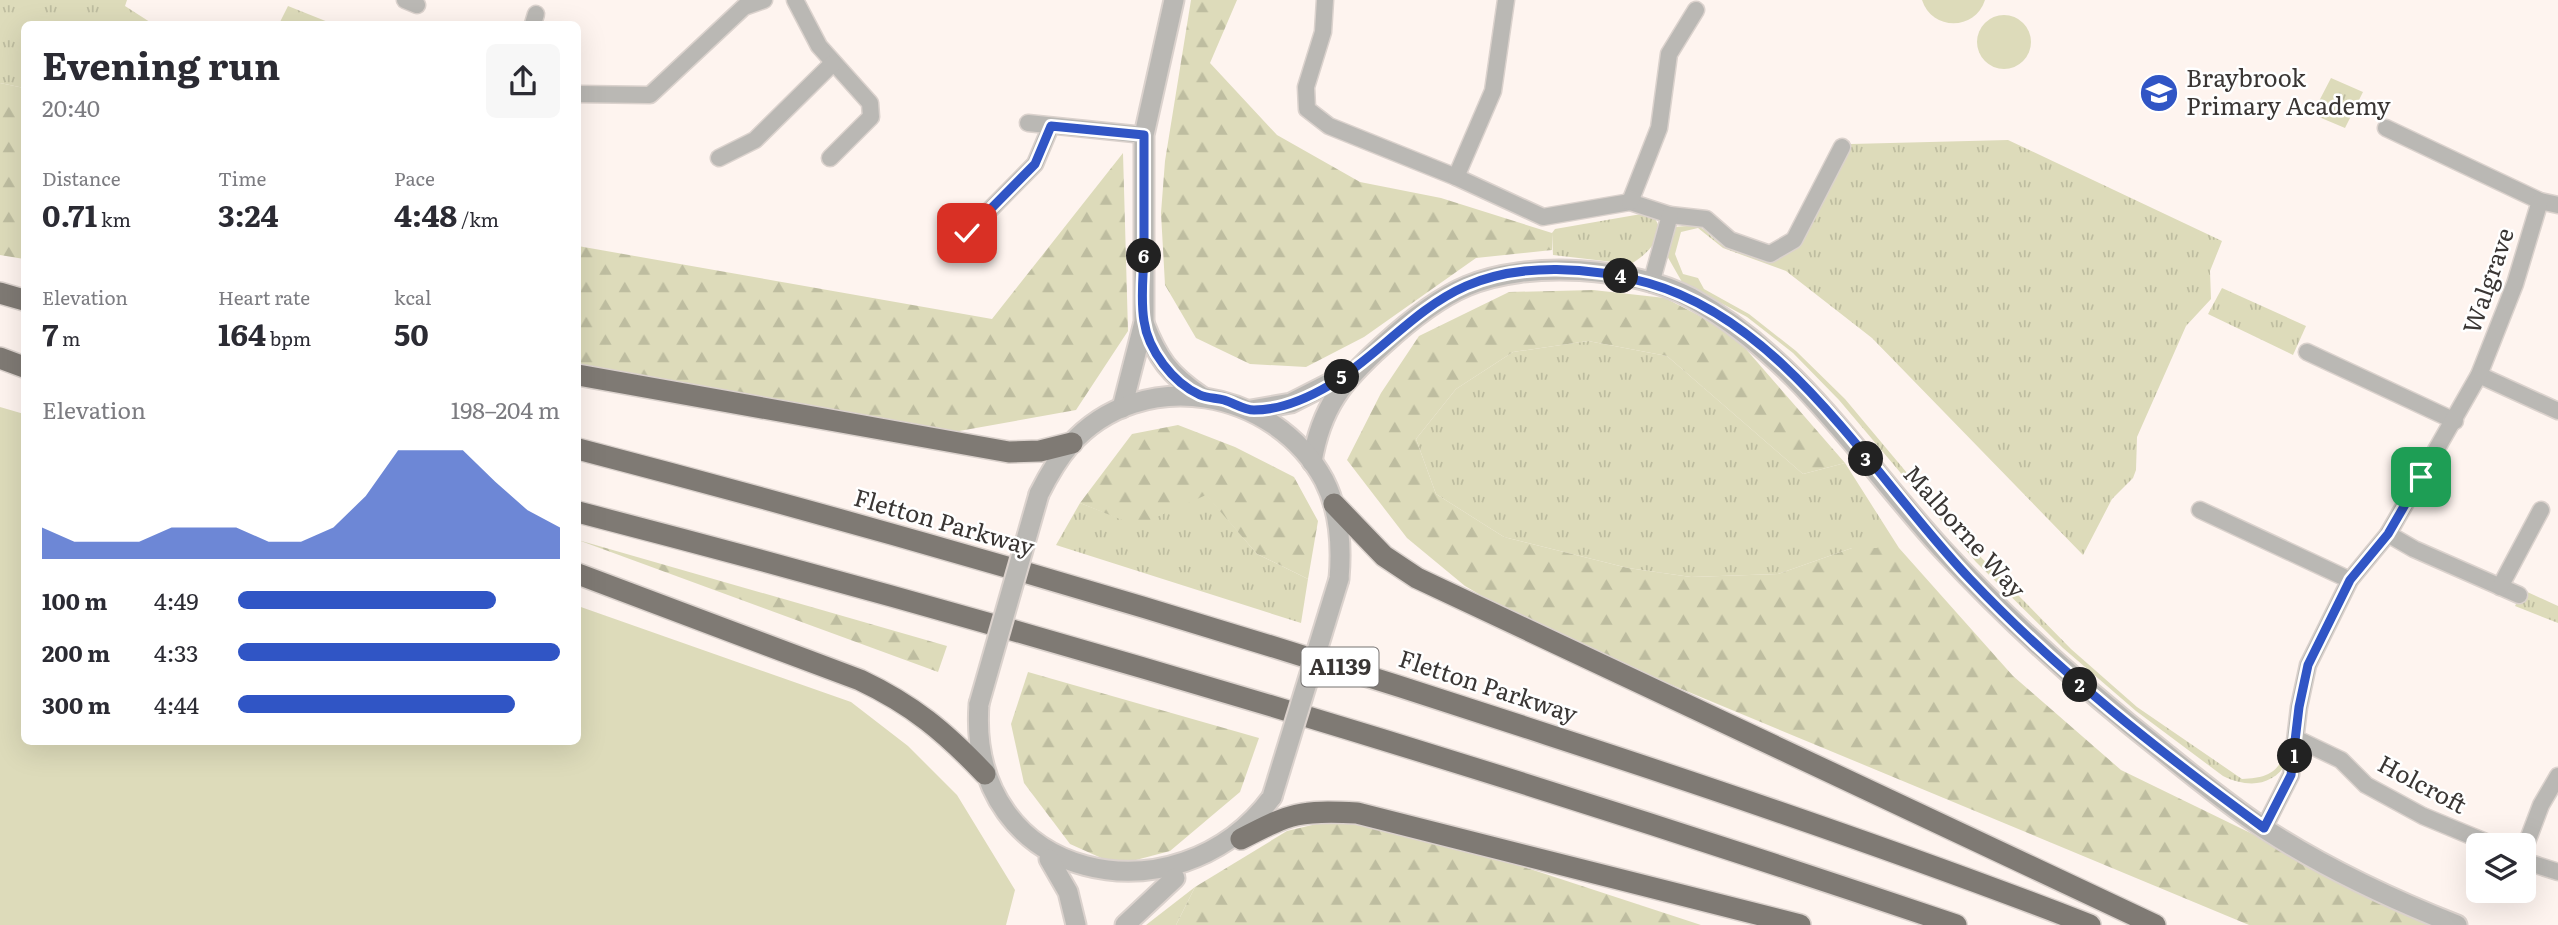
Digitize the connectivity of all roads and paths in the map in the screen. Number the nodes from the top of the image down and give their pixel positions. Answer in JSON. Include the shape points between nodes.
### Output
{"nodes":[{"id":1,"x":794,"y":0,"type":"edge"},
{"id":2,"x":1174,"y":0,"type":"edge"},
{"id":3,"x":1325,"y":0,"type":"edge"},
{"id":4,"x":1506,"y":0,"type":"edge"},
{"id":5,"x":755,"y":1,"type":"edge"},
{"id":6,"x":1696,"y":10,"type":"dead end"},
{"id":7,"x":833,"y":63,"type":"junction"},
{"id":8,"x":581,"y":94,"type":"edge"},
{"id":9,"x":1028,"y":122,"type":"dead end"},
{"id":10,"x":1051,"y":126,"type":"junction"},
{"id":11,"x":2386,"y":128,"type":"dead end"},
{"id":12,"x":1144,"y":135,"type":"junction"},
{"id":13,"x":1842,"y":147,"type":"dead end"},
{"id":14,"x":719,"y":158,"type":"dead end"},
{"id":15,"x":830,"y":158,"type":"dead end"},
{"id":16,"x":1456,"y":177,"type":"junction"},
{"id":17,"x":2540,"y":201,"type":"junction"},
{"id":18,"x":1630,"y":202,"type":"junction"},
{"id":19,"x":2558,"y":205,"type":"edge"},
{"id":20,"x":1670,"y":215,"type":"junction"},
{"id":21,"x":967,"y":233,"type":"dead end"},
{"id":22,"x":1651,"y":284,"type":"junction"},
{"id":23,"x":0,"y":291,"type":"edge"},
{"id":24,"x":21,"y":292,"type":"edge"},
{"id":25,"x":21,"y":299,"type":"edge"},
{"id":26,"x":1144,"y":322,"type":"junction"},
{"id":27,"x":2307,"y":352,"type":"dead end"},
{"id":28,"x":0,"y":357,"type":"edge"},
{"id":29,"x":21,"y":364,"type":"edge"},
{"id":30,"x":1358,"y":367,"type":"junction"},
{"id":31,"x":2479,"y":374,"type":"junction"},
{"id":32,"x":581,"y":376,"type":"edge"},
{"id":33,"x":1200,"y":396,"type":"junction"},
{"id":34,"x":1122,"y":408,"type":"junction"},
{"id":35,"x":1251,"y":410,"type":"junction"},
{"id":36,"x":2558,"y":411,"type":"edge"},
{"id":37,"x":2455,"y":421,"type":"junction"},
{"id":38,"x":1072,"y":443,"type":"junction"},
{"id":39,"x":581,"y":450,"type":"edge"},
{"id":40,"x":1312,"y":461,"type":"junction"},
{"id":41,"x":1334,"y":504,"type":"junction"},
{"id":42,"x":2200,"y":510,"type":"dead end"},
{"id":43,"x":2541,"y":510,"type":"dead end"},
{"id":44,"x":581,"y":513,"type":"edge"},
{"id":45,"x":2388,"y":534,"type":"junction"},
{"id":46,"x":581,"y":575,"type":"edge"},
{"id":47,"x":2350,"y":580,"type":"junction"},
{"id":48,"x":2500,"y":587,"type":"junction"},
{"id":49,"x":2519,"y":595,"type":"dead end"},
{"id":50,"x":2297,"y":739,"type":"junction"},
{"id":51,"x":985,"y":774,"type":"junction"},
{"id":52,"x":2558,"y":776,"type":"edge"},
{"id":53,"x":2264,"y":828,"type":"junction"},
{"id":54,"x":2530,"y":833,"type":"edge"},
{"id":55,"x":2466,"y":834,"type":"edge"},
{"id":56,"x":1241,"y":839,"type":"junction"},
{"id":57,"x":1048,"y":857,"type":"junction"},
{"id":58,"x":2536,"y":864,"type":"edge"},
{"id":59,"x":2558,"y":872,"type":"edge"},
{"id":60,"x":1176,"y":877,"type":"junction"},
{"id":61,"x":1076,"y":925,"type":"edge"},
{"id":62,"x":1125,"y":925,"type":"edge"},
{"id":63,"x":1800,"y":925,"type":"edge"},
{"id":64,"x":1956,"y":925,"type":"edge"},
{"id":65,"x":2090,"y":925,"type":"edge"},
{"id":66,"x":2155,"y":925,"type":"edge"},
{"id":67,"x":2457,"y":925,"type":"edge"}],
"edges":[{"from":1,"to":7,"type":"street","via":[[806,27]]},
{"from":2,"to":12,"type":"street"},
{"from":3,"to":16,"type":"street","via":[[1323,32],[1306,87],[1307,109],[1329,126]]},
{"from":4,"to":16,"type":"street","via":[[1493,91]]},
{"from":5,"to":8,"type":"street","via":[[650,95]]},
{"from":6,"to":18,"type":"street","via":[[1669,54],[1659,128]]},
{"from":7,"to":14,"type":"street","via":[[755,141]]},
{"from":7,"to":15,"type":"street","via":[[870,103],[871,117]]},
{"from":9,"to":10,"type":"street"},
{"from":10,"to":12,"type":"street"},
{"from":10,"to":21,"type":"street","via":[[1035,164]]},
{"from":11,"to":17,"type":"street"},
{"from":12,"to":26,"type":"street"},
{"from":13,"to":20,"type":"street","via":[[1794,240],[1770,254],[1730,240],[1706,219]]},
{"from":16,"to":18,"type":"street","via":[[1543,217]]},
{"from":17,"to":19,"type":"street"},
{"from":17,"to":31,"type":"street","name":"Walgrave","via":[[2515,284]]},
{"from":18,"to":20,"type":"street"},
{"from":20,"to":22,"type":"street"},
{"from":22,"to":30,"type":"street","name":"Malborne Way","via":[[1579,271],[1499,276],[1435,303]]},
{"from":22,"to":53,"type":"street","name":"Malborne Way","via":[[1686,295],[1757,344],[1839,425],[1923,527],[2024,633],[2143,736]]},
{"from":23,"to":24,"type":"highway"},
{"from":23,"to":25,"type":"highway"},
{"from":26,"to":33,"type":"street","via":[[1155,352],[1174,377]]},
{"from":26,"to":34,"type":"street"},
{"from":27,"to":37,"type":"street"},
{"from":28,"to":29,"type":"highway"},
{"from":30,"to":35,"type":"street","name":"Malborne Way","via":[[1291,403]]},
{"from":30,"to":40,"type":"street","name":"Malborne Way","via":[[1334,397],[1318,428]]},
{"from":31,"to":36,"type":"street"},
{"from":31,"to":37,"type":"street","name":"Walgrave"},
{"from":32,"to":38,"type":"highway","via":[[1009,452],[1041,451]]},
{"from":33,"to":34,"type":"street","via":[[1174,395]]},
{"from":33,"to":35,"type":"street"},
{"from":34,"to":38,"type":"street"},
{"from":35,"to":40,"type":"street","via":[[1285,432]]},
{"from":37,"to":45,"type":"street","name":"Walgrave"},
{"from":38,"to":51,"type":"street","bridge":true,"via":[[1039,494],[979,704],[978,739]]},
{"from":39,"to":65,"type":"highway","name":"Fletton Parkway","number":"A1139","via":[[1056,582],[1385,681],[1760,804]]},
{"from":40,"to":41,"type":"street"},
{"from":41,"to":56,"type":"street","bridge":true,"via":[[1341,554],[1339,579],[1272,797]]},
{"from":41,"to":66,"type":"highway","via":[[1384,556],[1417,578]]},
{"from":42,"to":47,"type":"street"},
{"from":43,"to":48,"type":"street"},
{"from":44,"to":64,"type":"highway","number":"A1139","via":[[1054,642],[1369,735]]},
{"from":45,"to":47,"type":"street","name":"Walgrave"},
{"from":45,"to":48,"type":"street"},
{"from":46,"to":51,"type":"highway","via":[[901,699],[944,731]]},
{"from":47,"to":50,"type":"street","name":"Walgrave","via":[[2308,665]]},
{"from":48,"to":49,"type":"street"},
{"from":50,"to":53,"type":"street","name":"Walgrave","via":[[2291,775]]},
{"from":50,"to":55,"type":"street","name":"Holcroft","via":[[2342,760],[2366,785]]},
{"from":51,"to":57,"type":"street","via":[[1009,821]]},
{"from":52,"to":54,"type":"street"},
{"from":53,"to":67,"type":"street","name":"Malborne Way","via":[[2316,859]]},
{"from":56,"to":60,"type":"street","via":[[1199,868]]},
{"from":56,"to":63,"type":"highway","via":[[1288,814],[1315,810],[1357,813]]},
{"from":57,"to":60,"type":"street","via":[[1072,870],[1123,883]]},
{"from":57,"to":61,"type":"street","via":[[1068,892]]},
{"from":58,"to":59,"type":"street"},
{"from":60,"to":62,"type":"street"}]}
